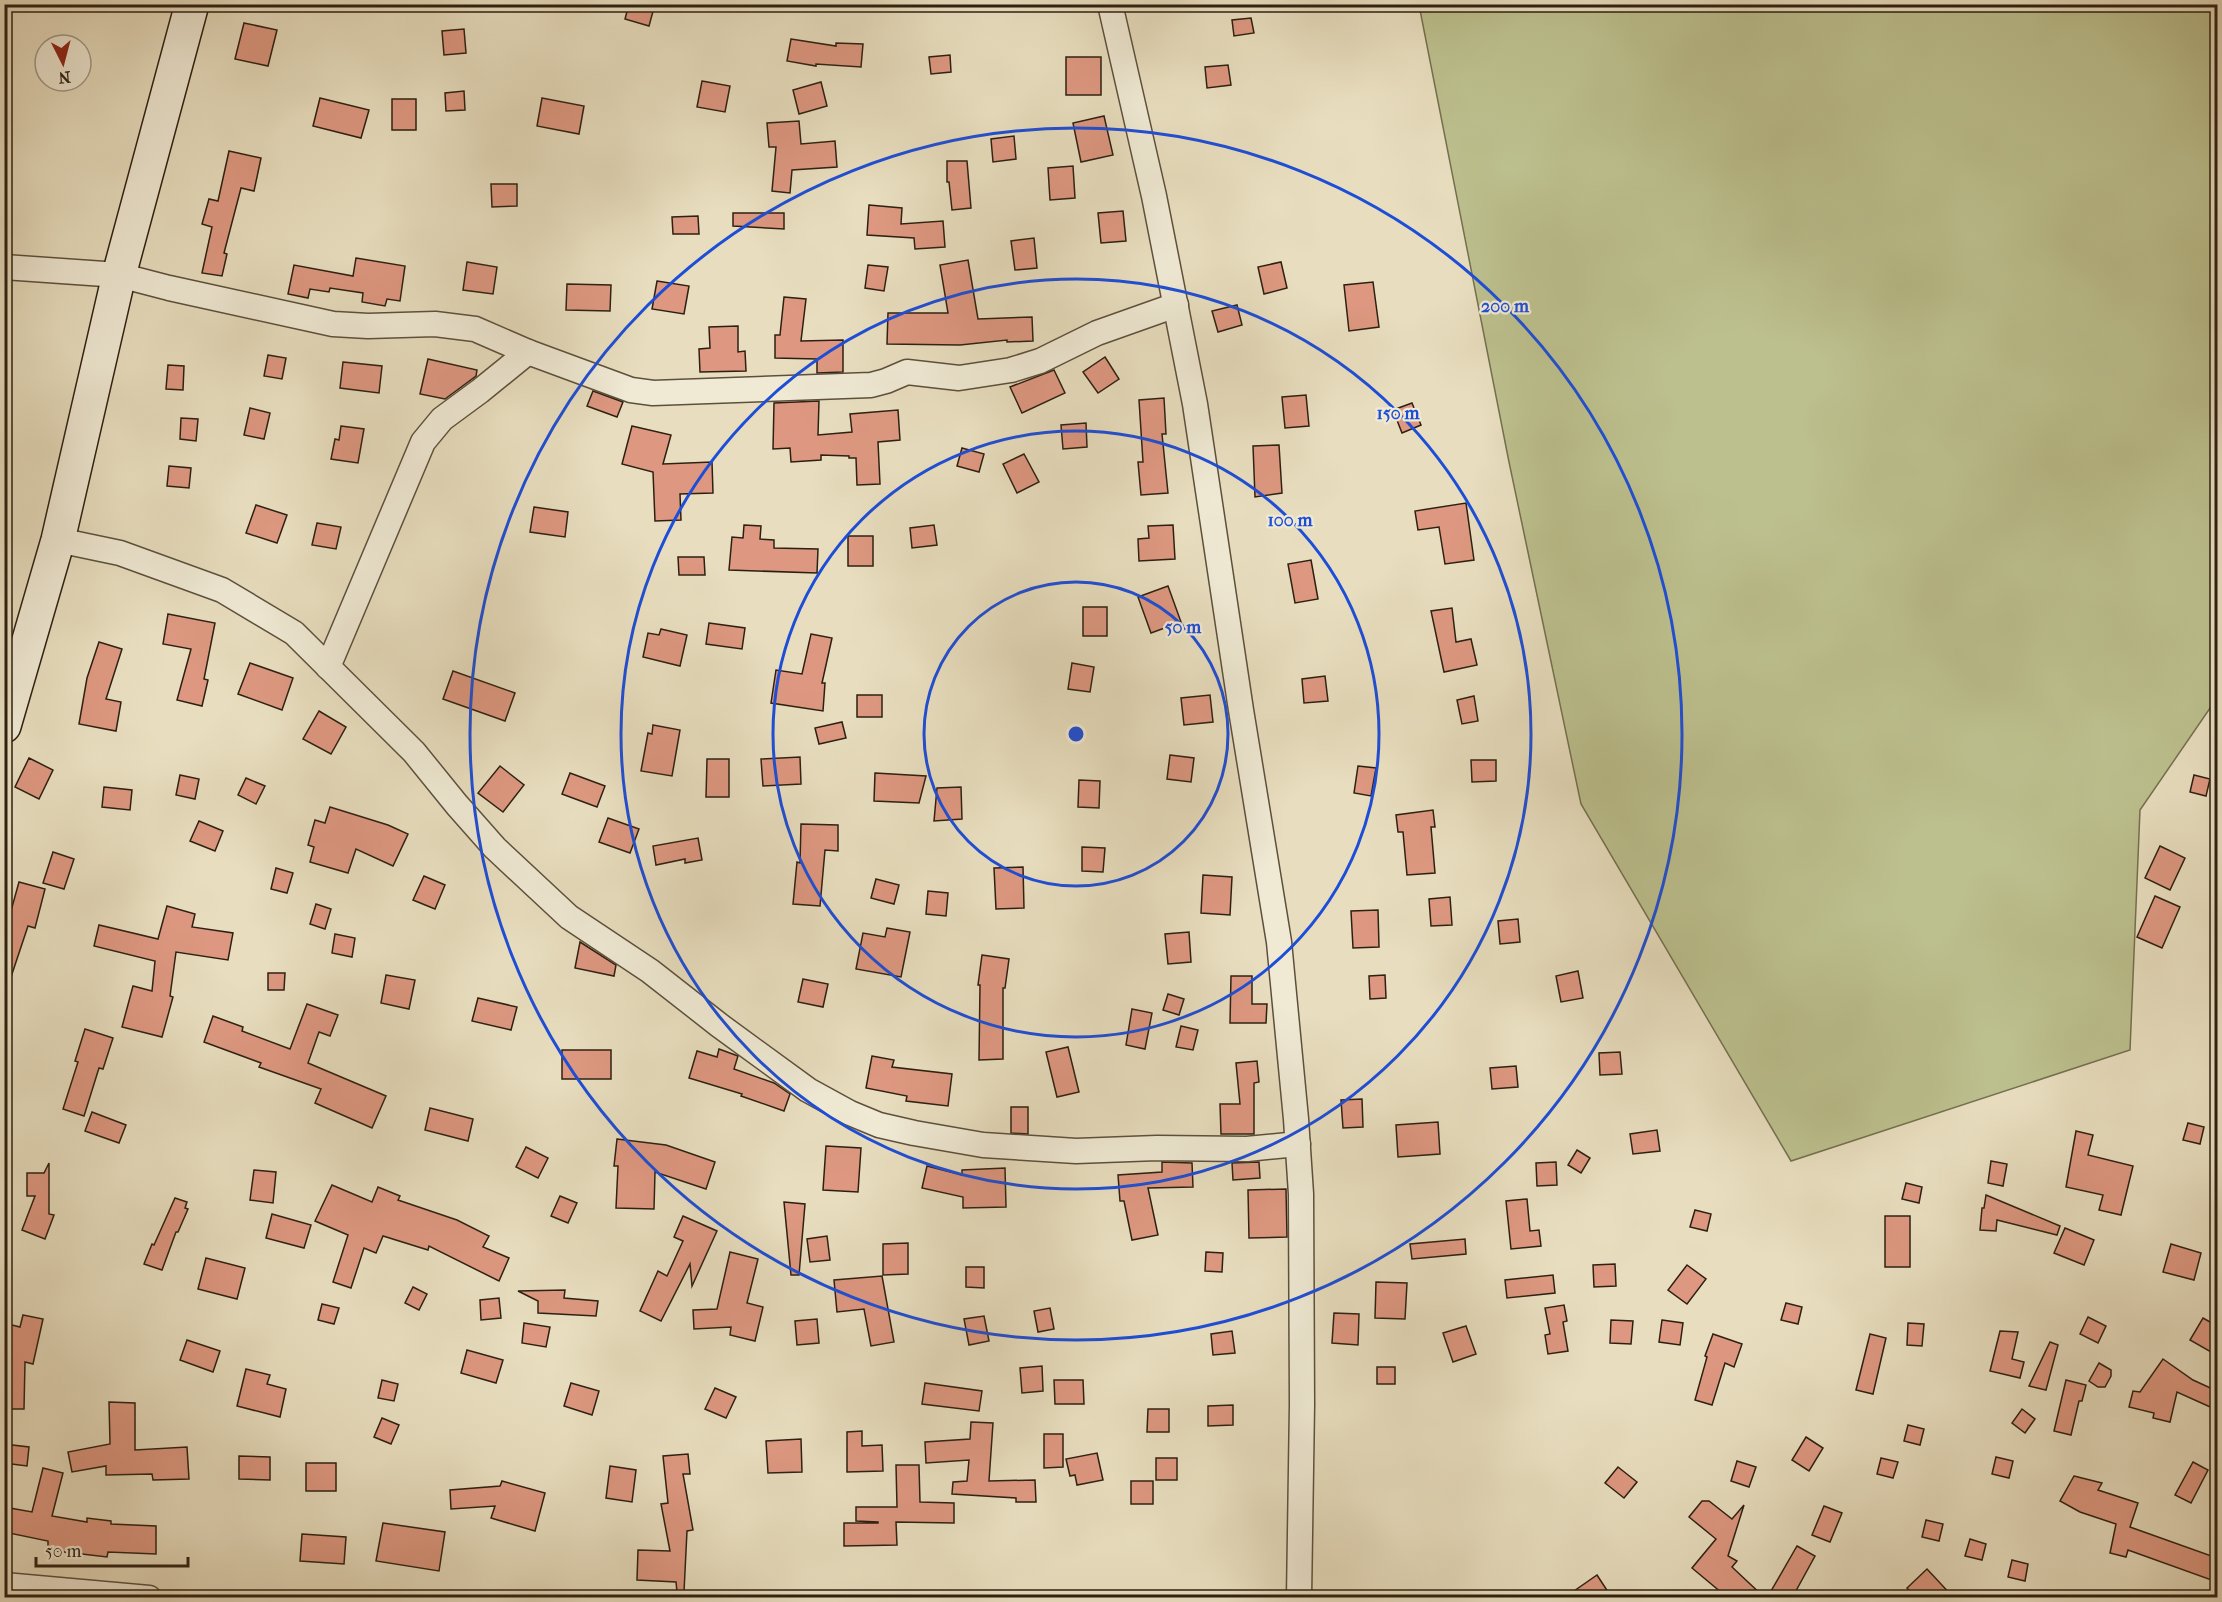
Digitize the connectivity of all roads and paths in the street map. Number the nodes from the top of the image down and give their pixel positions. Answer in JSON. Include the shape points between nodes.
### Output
{"nodes":[{"id":1,"x":192,"y":4,"type":"edge"},
{"id":2,"x":1110,"y":4,"type":"edge"},
{"id":3,"x":4,"y":267,"type":"edge"},
{"id":4,"x":119,"y":275,"type":"junction"},
{"id":5,"x":1176,"y":305,"type":"junction"},
{"id":6,"x":528,"y":352,"type":"junction"},
{"id":7,"x":58,"y":540,"type":"junction"},
{"id":8,"x":328,"y":667,"type":"junction"},
{"id":9,"x":4,"y":726,"type":"edge"},
{"id":10,"x":1298,"y":1144,"type":"junction"},
{"id":11,"x":4,"y":1585,"type":"edge"},
{"id":12,"x":149,"y":1598,"type":"edge"},
{"id":13,"x":1299,"y":1598,"type":"edge"}],
"edges":[{"from":1,"to":4,"type":"main road"},
{"from":2,"to":5,"type":"street"},
{"from":3,"to":4,"type":"street"},
{"from":4,"to":6,"type":"street","via":[[333,324],[435,324],[475,329]]},
{"from":4,"to":7,"type":"main road"},
{"from":5,"to":6,"type":"street","via":[[1011,370],[959,378],[907,372],[871,385],[653,393],[631,390]]},
{"from":5,"to":10,"type":"street","via":[[1196,404],[1279,942]]},
{"from":6,"to":8,"type":"street","via":[[442,419],[423,442]]},
{"from":7,"to":8,"type":"street","via":[[120,553],[222,590],[294,633]]},
{"from":7,"to":9,"type":"main road"},
{"from":8,"to":10,"type":"street","via":[[414,752],[495,848],[569,917],[808,1090],[850,1113],[879,1125],[925,1135],[983,1145],[1076,1152],[1247,1149]]},
{"from":10,"to":13,"type":"street","via":[[1302,1404]]},
{"from":11,"to":12,"type":"street"}]}
